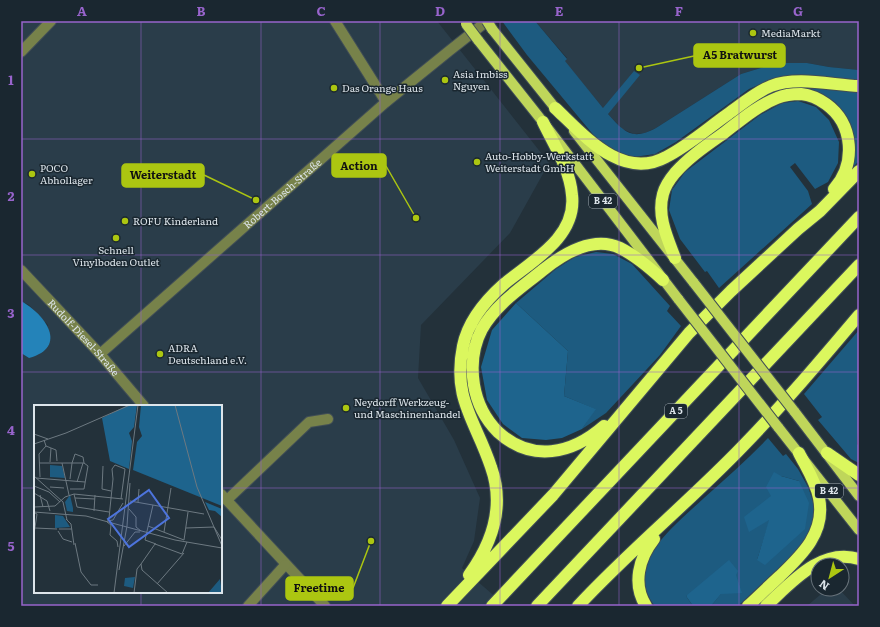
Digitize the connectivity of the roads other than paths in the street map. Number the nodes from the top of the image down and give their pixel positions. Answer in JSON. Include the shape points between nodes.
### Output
{"nodes":[{"id":1,"x":51,"y":21,"type":"edge"},
{"id":2,"x":334,"y":21,"type":"edge"},
{"id":3,"x":464,"y":22,"type":"edge"},
{"id":4,"x":489,"y":24,"type":"edge"},
{"id":5,"x":21,"y":52,"type":"edge"},
{"id":6,"x":859,"y":86,"type":"edge"},
{"id":7,"x":386,"y":102,"type":"junction"},
{"id":8,"x":556,"y":108,"type":"junction"},
{"id":9,"x":543,"y":122,"type":"junction"},
{"id":10,"x":859,"y":171,"type":"edge"},
{"id":11,"x":859,"y":217,"type":"edge"},
{"id":12,"x":798,"y":229,"type":"junction"},
{"id":13,"x":674,"y":258,"type":"junction"},
{"id":14,"x":859,"y":265,"type":"edge"},
{"id":15,"x":21,"y":270,"type":"edge"},
{"id":16,"x":663,"y":280,"type":"junction"},
{"id":17,"x":859,"y":315,"type":"edge"},
{"id":18,"x":100,"y":354,"type":"junction"},
{"id":19,"x":631,"y":403,"type":"junction"},
{"id":20,"x":143,"y":405,"type":"edge"},
{"id":21,"x":328,"y":419,"type":"dead end"},
{"id":22,"x":799,"y":453,"type":"junction"},
{"id":23,"x":827,"y":453,"type":"junction"},
{"id":24,"x":859,"y":475,"type":"edge"},
{"id":25,"x":859,"y":496,"type":"edge"},
{"id":26,"x":224,"y":497,"type":"edge"},
{"id":27,"x":689,"y":498,"type":"junction"},
{"id":28,"x":859,"y":530,"type":"edge"},
{"id":29,"x":859,"y":559,"type":"edge"},
{"id":30,"x":286,"y":565,"type":"junction"},
{"id":31,"x":248,"y":606,"type":"edge"},
{"id":32,"x":325,"y":606,"type":"edge"},
{"id":33,"x":446,"y":606,"type":"edge"},
{"id":34,"x":492,"y":606,"type":"edge"},
{"id":35,"x":537,"y":606,"type":"edge"},
{"id":36,"x":578,"y":606,"type":"edge"},
{"id":37,"x":646,"y":606,"type":"edge"},
{"id":38,"x":748,"y":606,"type":"edge"},
{"id":39,"x":766,"y":606,"type":"edge"}],
"edges":[{"from":1,"to":5,"type":"street"},
{"from":2,"to":7,"type":"street"},
{"from":3,"to":9,"type":"main road","number":"B 42","bridge":true},
{"from":4,"to":7,"type":"street","name":"Robert-Bosch-Straße","via":[[449,50]]},
{"from":4,"to":8,"type":"main road","number":"B 42"},
{"from":6,"to":8,"type":"highway","via":[[793,82],[771,86],[752,96],[680,149],[665,158],[643,163],[622,161],[607,153]]},
{"from":7,"to":18,"type":"street","name":"Robert-Bosch-Straße"},
{"from":8,"to":13,"type":"main road","number":"B 42"},
{"from":9,"to":16,"type":"main road","number":"B 42"},
{"from":9,"to":33,"type":"highway","via":[[571,184],[571,214],[568,224],[555,242],[492,297],[473,320],[463,341],[460,360],[462,394],[495,479],[496,510],[493,529],[483,554]]},
{"from":10,"to":12,"type":"highway","via":[[820,211]]},
{"from":11,"to":34,"type":"highway","number":"A 5"},
{"from":12,"to":13,"type":"highway","via":[[837,186],[846,169],[849,153],[848,135],[839,116],[822,101],[802,94],[787,95],[760,106],[692,157],[667,183],[661,213]]},
{"from":12,"to":19,"type":"highway","via":[[693,328]]},
{"from":13,"to":23,"type":"main road","number":"B 42","bridge":true},
{"from":14,"to":35,"type":"highway"},
{"from":15,"to":18,"type":"street","name":"Rudolf-Diesel-Straße"},
{"from":16,"to":19,"type":"highway","via":[[636,257],[619,247],[601,243],[587,245],[552,263],[497,309],[482,329],[476,346],[473,377],[478,401],[496,430],[517,446],[536,451],[568,449],[590,438]]},
{"from":16,"to":22,"type":"main road","number":"B 42","bridge":true},
{"from":17,"to":27,"type":"highway","via":[[742,447]]},
{"from":18,"to":20,"type":"street","name":"Rudolf-Diesel-Straße"},
{"from":19,"to":33,"type":"highway","via":[[553,495]]},
{"from":21,"to":26,"type":"street","via":[[309,422]]},
{"from":22,"to":28,"type":"main road","number":"B 42"},
{"from":22,"to":38,"type":"highway","via":[[819,497],[819,524],[806,551]]},
{"from":23,"to":24,"type":"highway"},
{"from":23,"to":25,"type":"main road","number":"B 42"},
{"from":26,"to":30,"type":"street"},
{"from":27,"to":36,"type":"highway"},
{"from":27,"to":37,"type":"highway","via":[[658,533],[643,555],[638,585]]},
{"from":29,"to":39,"type":"highway","via":[[844,556],[825,559],[794,580]]},
{"from":30,"to":31,"type":"street"},
{"from":30,"to":32,"type":"street"}]}
